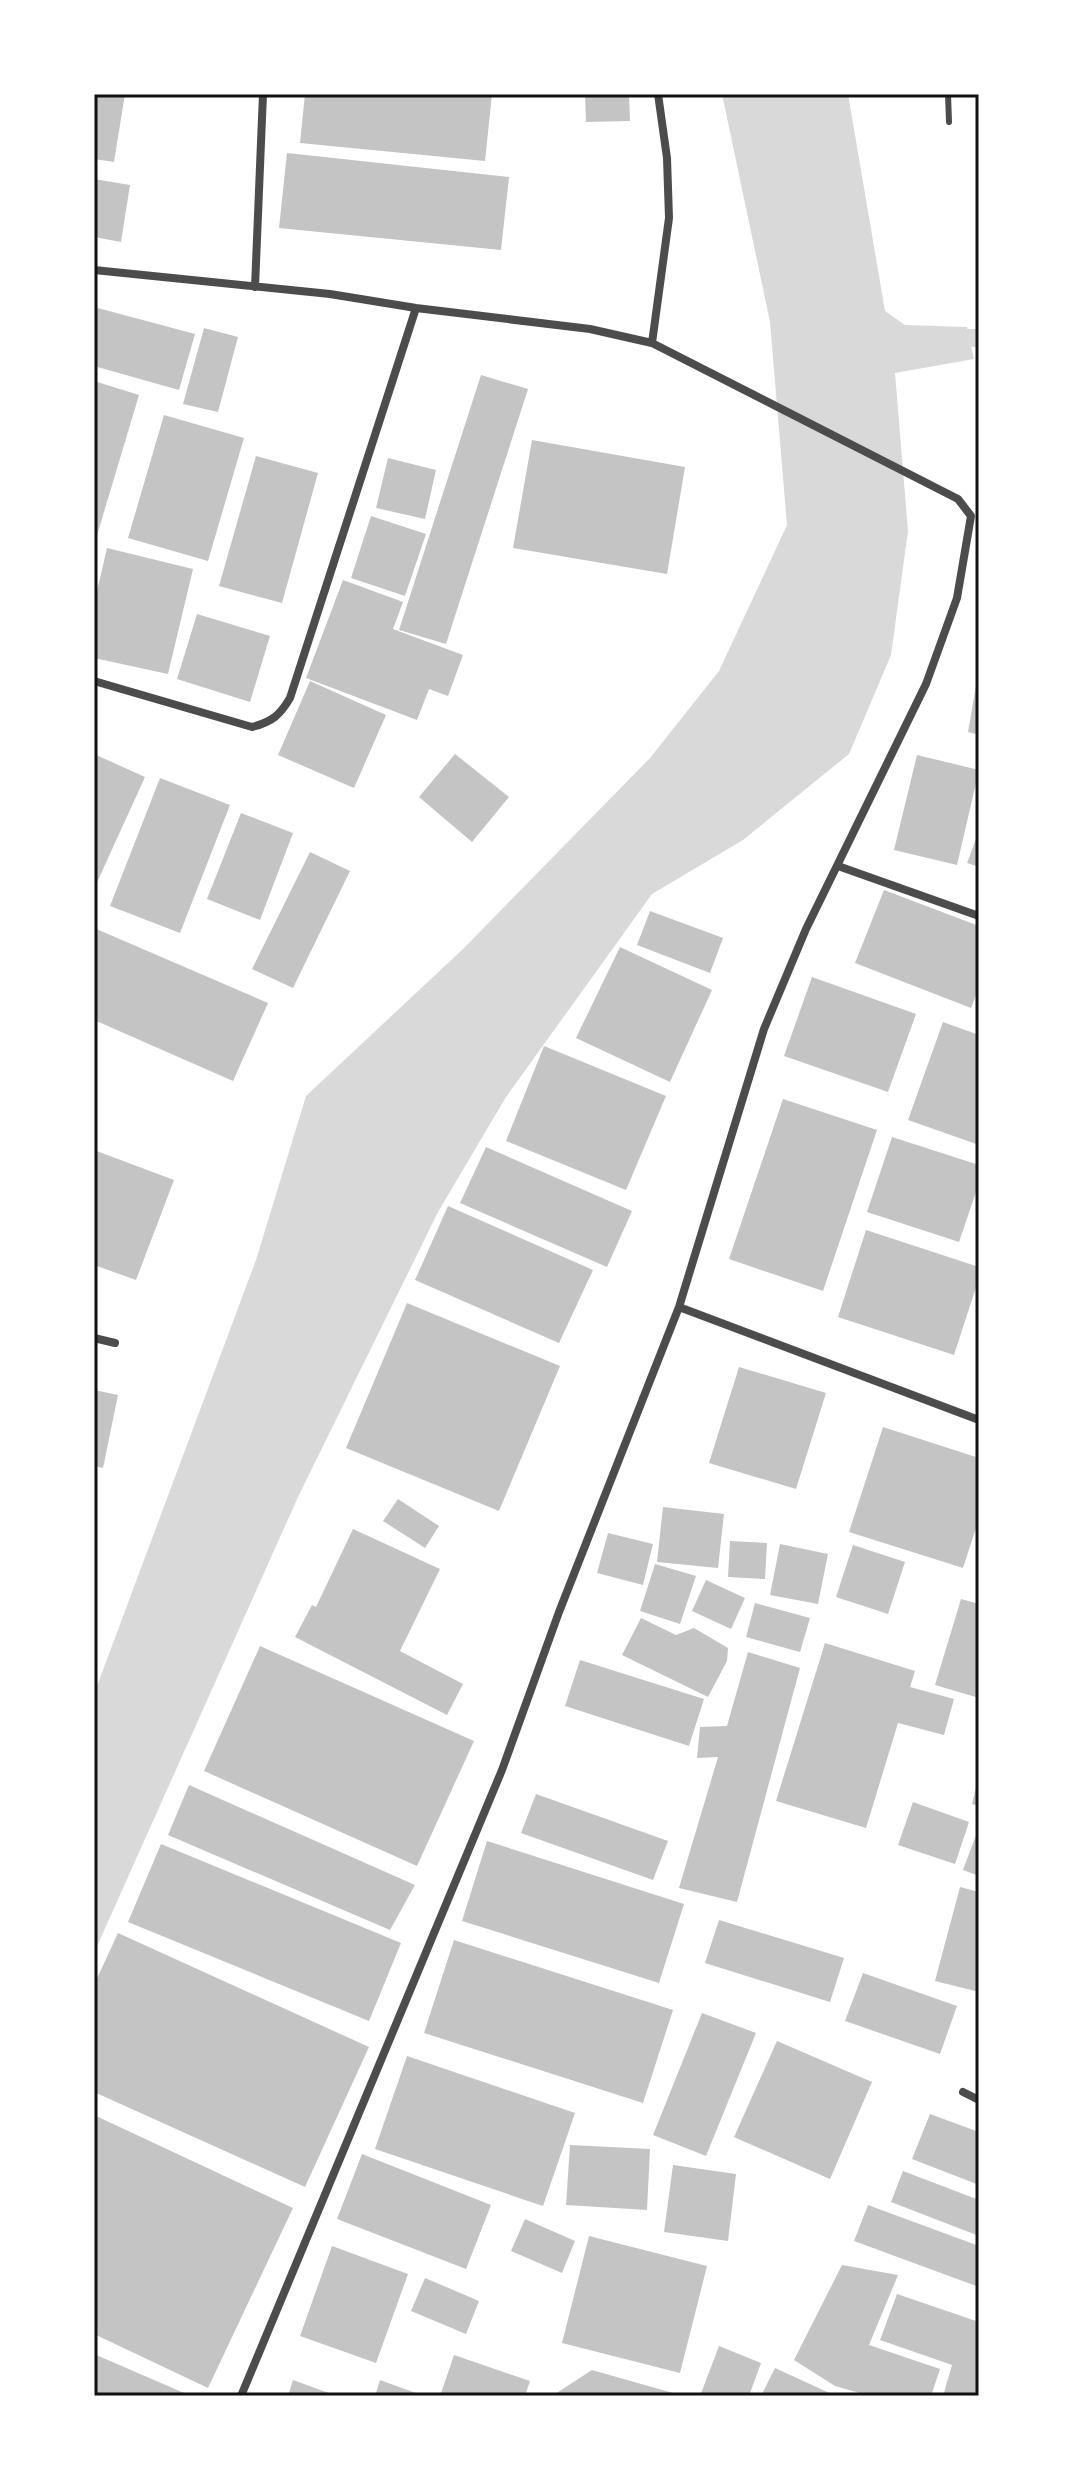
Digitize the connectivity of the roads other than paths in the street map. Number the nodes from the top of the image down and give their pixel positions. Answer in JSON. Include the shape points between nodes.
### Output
{"nodes":[{"id":1,"x":263,"y":94,"type":"edge"},
{"id":2,"x":658,"y":94,"type":"edge"},
{"id":3,"x":948,"y":94,"type":"edge"},
{"id":4,"x":949,"y":122,"type":"dead end"},
{"id":5,"x":94,"y":270,"type":"edge"},
{"id":6,"x":255,"y":287,"type":"junction"},
{"id":7,"x":416,"y":308,"type":"junction"},
{"id":8,"x":652,"y":343,"type":"junction"},
{"id":9,"x":94,"y":681,"type":"edge"},
{"id":10,"x":838,"y":866,"type":"junction"},
{"id":11,"x":979,"y":916,"type":"edge"},
{"id":12,"x":679,"y":1307,"type":"junction"},
{"id":13,"x":94,"y":1338,"type":"edge"},
{"id":14,"x":115,"y":1343,"type":"dead end"},
{"id":15,"x":979,"y":1420,"type":"edge"},
{"id":16,"x":963,"y":2092,"type":"dead end"},
{"id":17,"x":979,"y":2100,"type":"edge"},
{"id":18,"x":241,"y":2396,"type":"edge"}],
"edges":[{"from":1,"to":6,"type":"street"},
{"from":2,"to":8,"type":"street","via":[[669,218]]},
{"from":3,"to":4,"type":"lane"},
{"from":5,"to":6,"type":"street"},
{"from":6,"to":7,"type":"street"},
{"from":7,"to":8,"type":"street","via":[[590,329]]},
{"from":7,"to":9,"type":"street","via":[[281,714],[252,727]]},
{"from":8,"to":10,"type":"street","via":[[958,499],[971,516],[957,598],[926,684]]},
{"from":10,"to":11,"type":"street"},
{"from":10,"to":12,"type":"street","via":[[764,1029]]},
{"from":12,"to":15,"type":"street"},
{"from":12,"to":18,"type":"street","via":[[502,1770]]},
{"from":13,"to":14,"type":"street"},
{"from":16,"to":17,"type":"street"}]}
